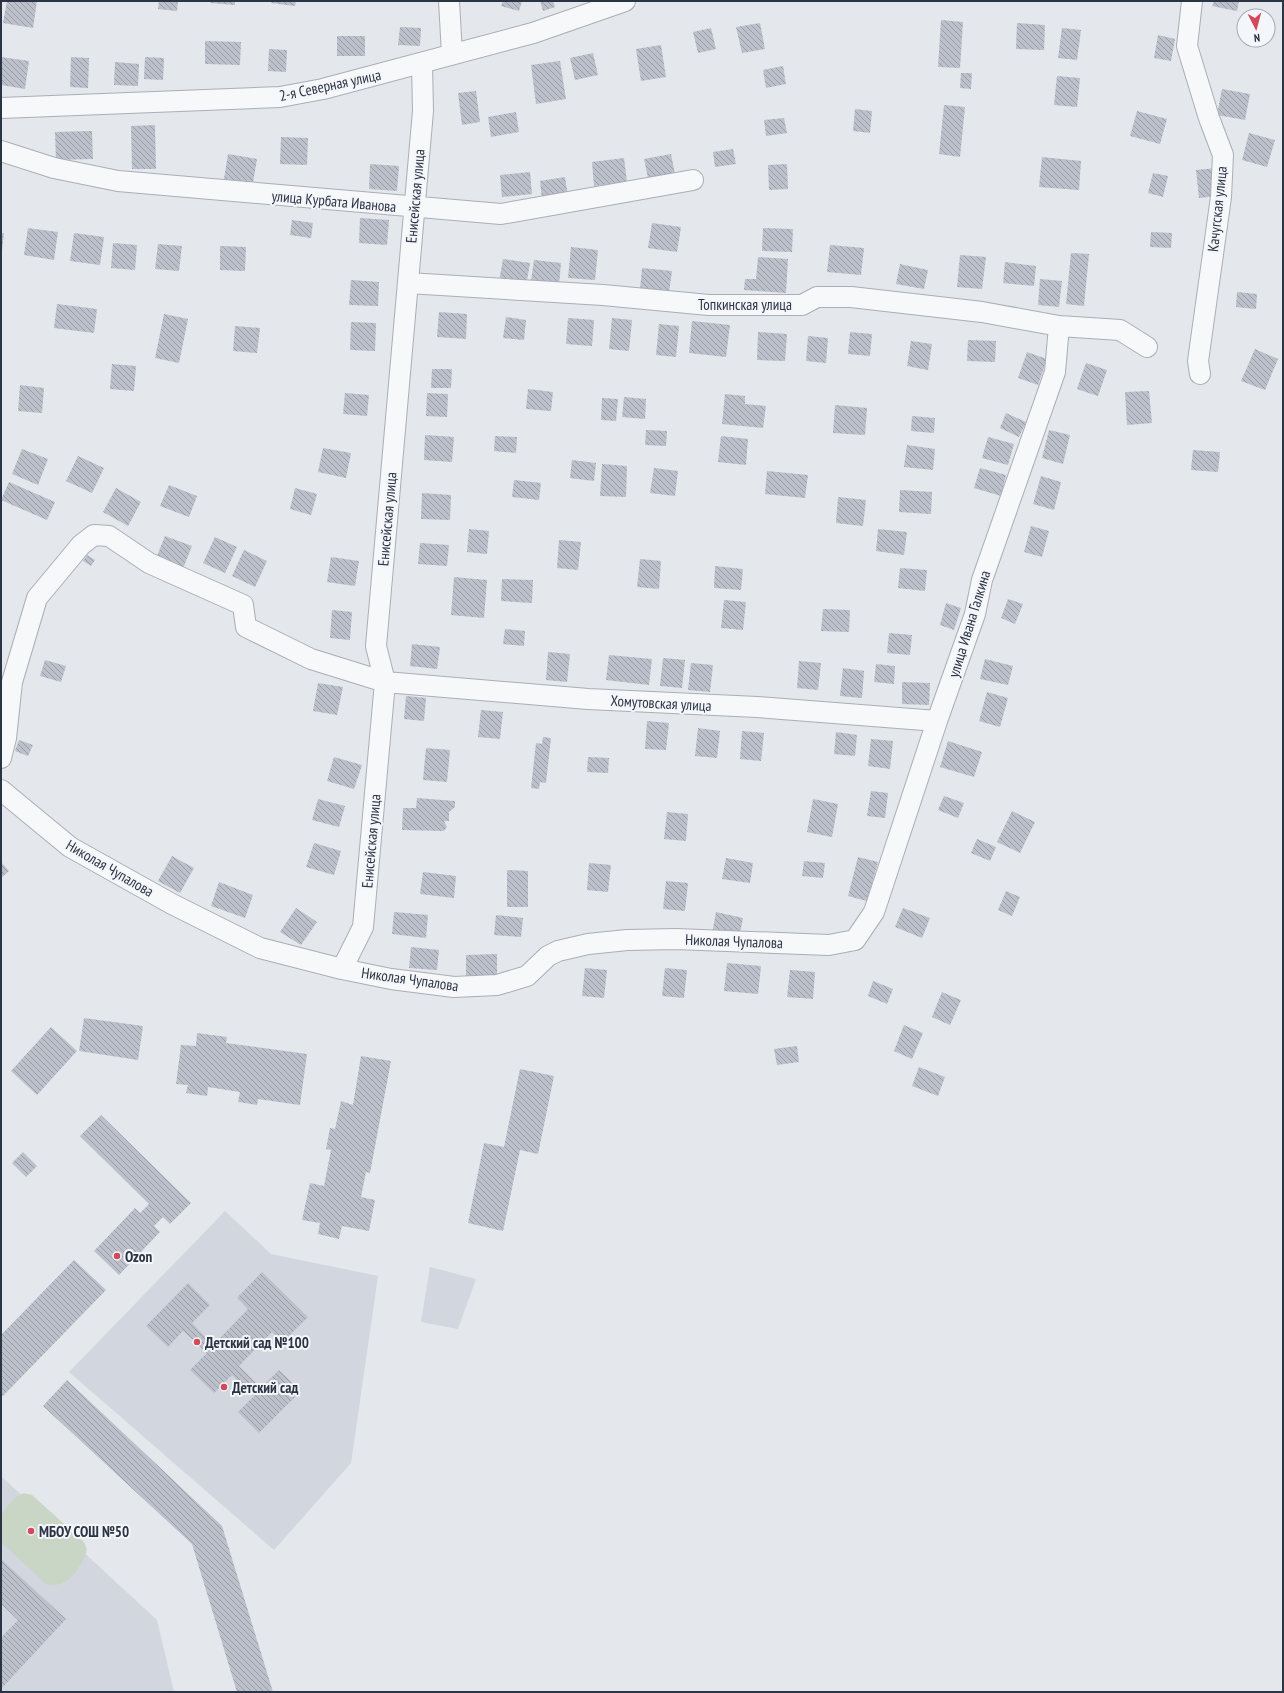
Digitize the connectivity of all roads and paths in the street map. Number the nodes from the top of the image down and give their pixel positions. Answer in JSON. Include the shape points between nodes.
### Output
{"nodes":[{"id":1,"x":449,"y":1,"type":"edge"},
{"id":2,"x":624,"y":1,"type":"edge"},
{"id":3,"x":1192,"y":1,"type":"edge"},
{"id":4,"x":452,"y":54,"type":"junction"},
{"id":5,"x":422,"y":63,"type":"junction"},
{"id":6,"x":1,"y":108,"type":"edge"},
{"id":7,"x":1,"y":151,"type":"edge"},
{"id":8,"x":693,"y":180,"type":"dead end"},
{"id":9,"x":414,"y":208,"type":"junction"},
{"id":10,"x":408,"y":283,"type":"junction"},
{"id":11,"x":1059,"y":326,"type":"junction"},
{"id":12,"x":1147,"y":347,"type":"dead end"},
{"id":13,"x":1200,"y":374,"type":"dead end"},
{"id":14,"x":386,"y":682,"type":"junction"},
{"id":15,"x":937,"y":721,"type":"junction"},
{"id":16,"x":1,"y":758,"type":"edge"},
{"id":17,"x":1,"y":790,"type":"edge"},
{"id":18,"x":855,"y":940,"type":"joint"},
{"id":19,"x":342,"y":969,"type":"junction"}],
"edges":[{"from":1,"to":4,"type":"street"},
{"from":2,"to":4,"type":"street","name":"2-я Северная улица","via":[[533,34]]},
{"from":3,"to":13,"type":"street","name":"Качугская улица","via":[[1187,46],[1223,155],[1221,197],[1198,361]]},
{"from":4,"to":5,"type":"street","name":"2-я Северная улица"},
{"from":5,"to":6,"type":"street","name":"2-я Северная улица","via":[[323,89],[280,97]]},
{"from":5,"to":9,"type":"street","name":"Енисейская улица","via":[[423,110]]},
{"from":7,"to":9,"type":"street","name":"улица Курбата Иванова","via":[[54,168],[118,181]]},
{"from":8,"to":9,"type":"street","name":"улица Курбата Иванова","via":[[501,214]]},
{"from":9,"to":10,"type":"street","name":"Енисейская улица"},
{"from":10,"to":11,"type":"street","name":"Топкинская улица","via":[[603,295],[709,305],[802,305],[817,297],[851,297],[982,312]]},
{"from":10,"to":14,"type":"street","name":"Енисейская улица","via":[[376,646]]},
{"from":11,"to":12,"type":"street","name":"Топкинская улица","via":[[1120,330]]},
{"from":11,"to":15,"type":"street","name":"улица Ивана Галкина","via":[[1055,372],[982,580],[975,614]]},
{"from":14,"to":15,"type":"street","name":"Хомутовская улица","via":[[588,699],[757,707]]},
{"from":14,"to":16,"type":"street","name":"Хомутовская улица","via":[[311,659],[246,627],[243,605],[149,563],[109,536],[94,535],[81,545],[37,598],[12,682],[6,738]]},
{"from":14,"to":19,"type":"street","name":"Енисейская улица","via":[[363,927]]},
{"from":15,"to":18,"type":"street","name":"улица Ивана Галкина","via":[[874,912]]},
{"from":17,"to":19,"type":"street","name":"Николая Чупалова","via":[[70,847],[172,904],[260,948]]},
{"from":18,"to":19,"type":"street","name":"Николая Чупалова","via":[[829,945],[676,939],[588,944],[558,951],[548,956],[526,976],[497,985],[454,987],[391,979]]}]}
